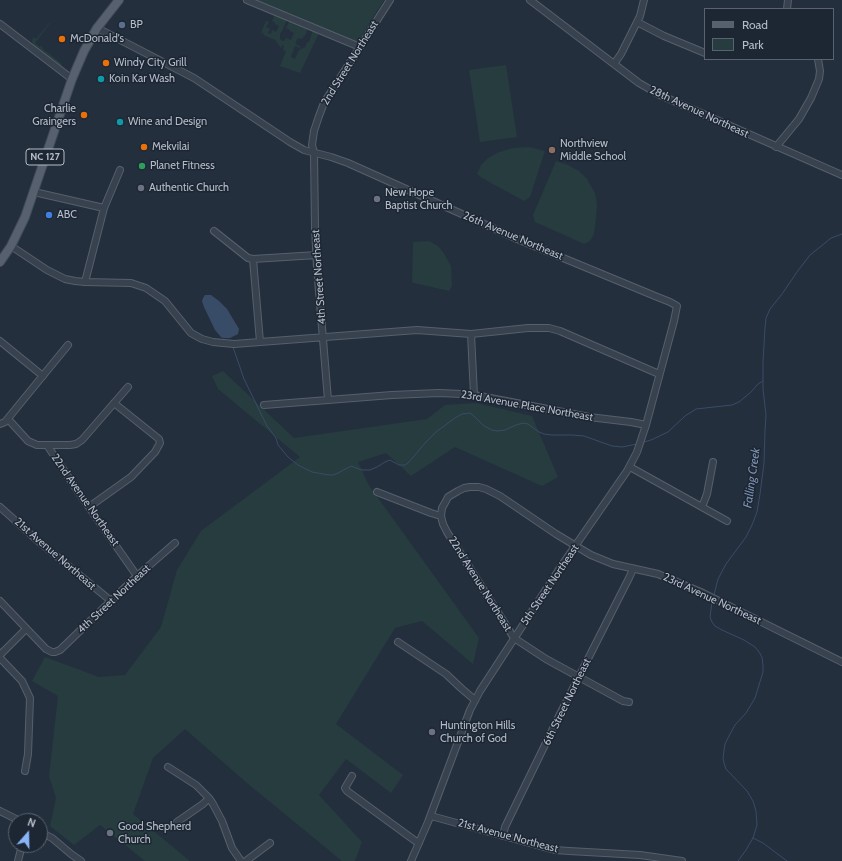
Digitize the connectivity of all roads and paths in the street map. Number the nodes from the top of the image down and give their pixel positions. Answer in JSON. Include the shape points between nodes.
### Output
{"nodes":[{"id":1,"x":119,"y":0,"type":"edge"},
{"id":2,"x":247,"y":0,"type":"edge"},
{"id":3,"x":390,"y":0,"type":"edge"},
{"id":4,"x":530,"y":0,"type":"edge"},
{"id":5,"x":644,"y":0,"type":"edge"},
{"id":6,"x":637,"y":22,"type":"junction"},
{"id":7,"x":0,"y":24,"type":"edge"},
{"id":8,"x":97,"y":28,"type":"junction"},
{"id":9,"x":360,"y":47,"type":"junction"},
{"id":10,"x":704,"y":54,"type":"edge"},
{"id":11,"x":818,"y":60,"type":"edge"},
{"id":12,"x":614,"y":64,"type":"junction"},
{"id":13,"x":72,"y":79,"type":"junction"},
{"id":14,"x":776,"y":147,"type":"junction"},
{"id":15,"x":314,"y":153,"type":"junction"},
{"id":16,"x":120,"y":170,"type":"dead end"},
{"id":17,"x":842,"y":175,"type":"edge"},
{"id":18,"x":34,"y":192,"type":"junction"},
{"id":19,"x":104,"y":208,"type":"junction"},
{"id":20,"x":214,"y":231,"type":"dead end"},
{"id":21,"x":11,"y":246,"type":"junction"},
{"id":22,"x":317,"y":255,"type":"junction"},
{"id":23,"x":253,"y":259,"type":"junction"},
{"id":24,"x":0,"y":262,"type":"edge"},
{"id":25,"x":85,"y":282,"type":"junction"},
{"id":26,"x":677,"y":306,"type":"joint"},
{"id":27,"x":471,"y":334,"type":"junction"},
{"id":28,"x":323,"y":337,"type":"junction"},
{"id":29,"x":0,"y":341,"type":"edge"},
{"id":30,"x":260,"y":342,"type":"junction"},
{"id":31,"x":68,"y":345,"type":"dead end"},
{"id":32,"x":659,"y":374,"type":"junction"},
{"id":33,"x":43,"y":376,"type":"junction"},
{"id":34,"x":128,"y":387,"type":"dead end"},
{"id":35,"x":474,"y":395,"type":"junction"},
{"id":36,"x":328,"y":400,"type":"junction"},
{"id":37,"x":114,"y":403,"type":"junction"},
{"id":38,"x":264,"y":405,"type":"dead end"},
{"id":39,"x":8,"y":420,"type":"junction"},
{"id":40,"x":0,"y":424,"type":"edge"},
{"id":41,"x":646,"y":425,"type":"junction"},
{"id":42,"x":47,"y":445,"type":"junction"},
{"id":43,"x":713,"y":462,"type":"dead end"},
{"id":44,"x":630,"y":466,"type":"junction"},
{"id":45,"x":377,"y":492,"type":"dead end"},
{"id":46,"x":0,"y":507,"type":"edge"},
{"id":47,"x":702,"y":507,"type":"junction"},
{"id":48,"x":90,"y":508,"type":"junction"},
{"id":49,"x":441,"y":516,"type":"junction"},
{"id":50,"x":727,"y":521,"type":"dead end"},
{"id":51,"x":175,"y":543,"type":"dead end"},
{"id":52,"x":576,"y":546,"type":"junction"},
{"id":53,"x":633,"y":569,"type":"junction"},
{"id":54,"x":137,"y":576,"type":"junction"},
{"id":55,"x":0,"y":601,"type":"edge"},
{"id":56,"x":111,"y":601,"type":"junction"},
{"id":57,"x":26,"y":629,"type":"junction"},
{"id":58,"x":514,"y":638,"type":"junction"},
{"id":59,"x":398,"y":642,"type":"dead end"},
{"id":60,"x":0,"y":655,"type":"edge"},
{"id":61,"x":0,"y":658,"type":"edge"},
{"id":62,"x":842,"y":662,"type":"edge"},
{"id":63,"x":579,"y":677,"type":"junction"},
{"id":64,"x":475,"y":700,"type":"junction"},
{"id":65,"x":629,"y":702,"type":"dead end"},
{"id":66,"x":168,"y":767,"type":"dead end"},
{"id":67,"x":25,"y":771,"type":"dead end"},
{"id":68,"x":352,"y":776,"type":"dead end"},
{"id":69,"x":209,"y":798,"type":"junction"},
{"id":70,"x":431,"y":816,"type":"junction"},
{"id":71,"x":177,"y":822,"type":"dead end"},
{"id":72,"x":48,"y":836,"type":"edge"},
{"id":73,"x":503,"y":836,"type":"junction"},
{"id":74,"x":270,"y":843,"type":"dead end"},
{"id":75,"x":419,"y":843,"type":"junction"},
{"id":76,"x":81,"y":861,"type":"edge"},
{"id":77,"x":241,"y":861,"type":"edge"},
{"id":78,"x":246,"y":861,"type":"edge"},
{"id":79,"x":410,"y":861,"type":"edge"},
{"id":80,"x":682,"y":861,"type":"edge"}],
"edges":[{"from":1,"to":8,"type":"main road","number":"NC 127"},
{"from":2,"to":9,"type":"street"},
{"from":3,"to":9,"type":"street","name":"2nd Street Northeast"},
{"from":4,"to":12,"type":"street","name":"28th Avenue Northeast"},
{"from":5,"to":6,"type":"street"},
{"from":6,"to":10,"type":"street"},
{"from":6,"to":12,"type":"street"},
{"from":7,"to":13,"type":"street"},
{"from":8,"to":13,"type":"main road","number":"NC 127"},
{"from":8,"to":15,"type":"street","name":"26th Avenue Northeast","via":[[194,78],[290,142]]},
{"from":9,"to":15,"type":"street","name":"2nd Street Northeast","via":[[324,103],[314,131]]},
{"from":11,"to":14,"type":"street","via":[[820,70],[816,88],[799,120]]},
{"from":12,"to":14,"type":"street","name":"28th Avenue Northeast","via":[[660,95]]},
{"from":13,"to":18,"type":"main road","number":"NC 127"},
{"from":14,"to":17,"type":"street","name":"28th Avenue Northeast"},
{"from":15,"to":22,"type":"street","name":"4th Street Northeast"},
{"from":15,"to":26,"type":"street","name":"26th Avenue Northeast","via":[[348,162],[522,241]]},
{"from":16,"to":19,"type":"street"},
{"from":18,"to":19,"type":"street"},
{"from":18,"to":21,"type":"main road","number":"NC 127"},
{"from":19,"to":25,"type":"street"},
{"from":20,"to":23,"type":"street","via":[[248,258]]},
{"from":21,"to":24,"type":"main road","number":"NC 127"},
{"from":21,"to":25,"type":"street","via":[[57,276]]},
{"from":22,"to":23,"type":"street"},
{"from":22,"to":28,"type":"street","name":"4th Street Northeast"},
{"from":23,"to":30,"type":"street"},
{"from":25,"to":30,"type":"street","via":[[123,282],[146,288],[165,301],[191,333],[202,339],[234,344]]},
{"from":26,"to":32,"type":"street","name":"5th Street Northeast"},
{"from":27,"to":28,"type":"street","via":[[417,330]]},
{"from":27,"to":32,"type":"street","via":[[549,328]]},
{"from":27,"to":35,"type":"street"},
{"from":28,"to":30,"type":"street"},
{"from":28,"to":36,"type":"street","name":"4th Street Northeast"},
{"from":29,"to":33,"type":"street"},
{"from":31,"to":33,"type":"street"},
{"from":32,"to":41,"type":"street","name":"5th Street Northeast"},
{"from":33,"to":39,"type":"street"},
{"from":34,"to":37,"type":"street"},
{"from":35,"to":36,"type":"street","name":"23rd Avenue Place Northeast","via":[[431,393]]},
{"from":35,"to":41,"type":"street","name":"23rd Avenue Place Northeast","via":[[589,418]]},
{"from":36,"to":38,"type":"street","name":"23rd Avenue Place Northeast"},
{"from":37,"to":42,"type":"street","via":[[79,442],[70,445]]},
{"from":37,"to":48,"type":"street","via":[[159,439],[160,443],[155,452],[131,477]]},
{"from":39,"to":40,"type":"street"},
{"from":39,"to":42,"type":"street","name":"22nd Avenue Northeast","via":[[28,441],[37,445]]},
{"from":41,"to":44,"type":"street","name":"5th Street Northeast"},
{"from":42,"to":48,"type":"street","name":"22nd Avenue Northeast"},
{"from":43,"to":47,"type":"street"},
{"from":44,"to":47,"type":"street"},
{"from":44,"to":52,"type":"street","name":"5th Street Northeast"},
{"from":45,"to":49,"type":"street"},
{"from":46,"to":56,"type":"street","name":"21st Avenue Northeast"},
{"from":47,"to":50,"type":"street"},
{"from":48,"to":54,"type":"street","name":"22nd Avenue Northeast"},
{"from":49,"to":52,"type":"street","name":"23rd Avenue Northeast","via":[[448,497],[464,488],[486,489]]},
{"from":49,"to":58,"type":"street","name":"22nd Avenue Northeast","via":[[447,532]]},
{"from":51,"to":54,"type":"street","name":"4th Street Northeast"},
{"from":52,"to":53,"type":"street","name":"23rd Avenue Northeast","via":[[591,555]]},
{"from":52,"to":58,"type":"street","name":"5th Street Northeast"},
{"from":53,"to":62,"type":"street","name":"23rd Avenue Northeast","via":[[658,574],[703,593]]},
{"from":53,"to":63,"type":"street","name":"6th Street Northeast"},
{"from":54,"to":56,"type":"street","name":"4th Street Northeast"},
{"from":55,"to":57,"type":"street"},
{"from":56,"to":57,"type":"street","name":"4th Street Northeast","via":[[60,650],[52,652],[46,649]]},
{"from":57,"to":60,"type":"street"},
{"from":58,"to":63,"type":"street","name":"22nd Avenue Northeast","via":[[540,656]]},
{"from":58,"to":64,"type":"street","name":"5th Street Northeast"},
{"from":59,"to":64,"type":"street","via":[[446,674]]},
{"from":61,"to":67,"type":"street","via":[[22,681],[30,698]]},
{"from":63,"to":65,"type":"street","name":"22nd Avenue Northeast"},
{"from":63,"to":73,"type":"street","name":"6th Street Northeast","via":[[505,827]]},
{"from":64,"to":70,"type":"street","name":"5th Street Northeast"},
{"from":66,"to":69,"type":"street","via":[[196,785]]},
{"from":68,"to":75,"type":"street","via":[[345,788],[347,791]]},
{"from":69,"to":71,"type":"street"},
{"from":69,"to":77,"type":"street","via":[[222,821],[232,848]]},
{"from":70,"to":73,"type":"street","name":"21st Avenue Northeast"},
{"from":70,"to":75,"type":"street","name":"5th Street Northeast"},
{"from":72,"to":76,"type":"street"},
{"from":73,"to":80,"type":"street","name":"21st Avenue Northeast","via":[[555,850],[655,856]]},
{"from":74,"to":78,"type":"street"},
{"from":75,"to":79,"type":"street","name":"5th Street Northeast"}]}
